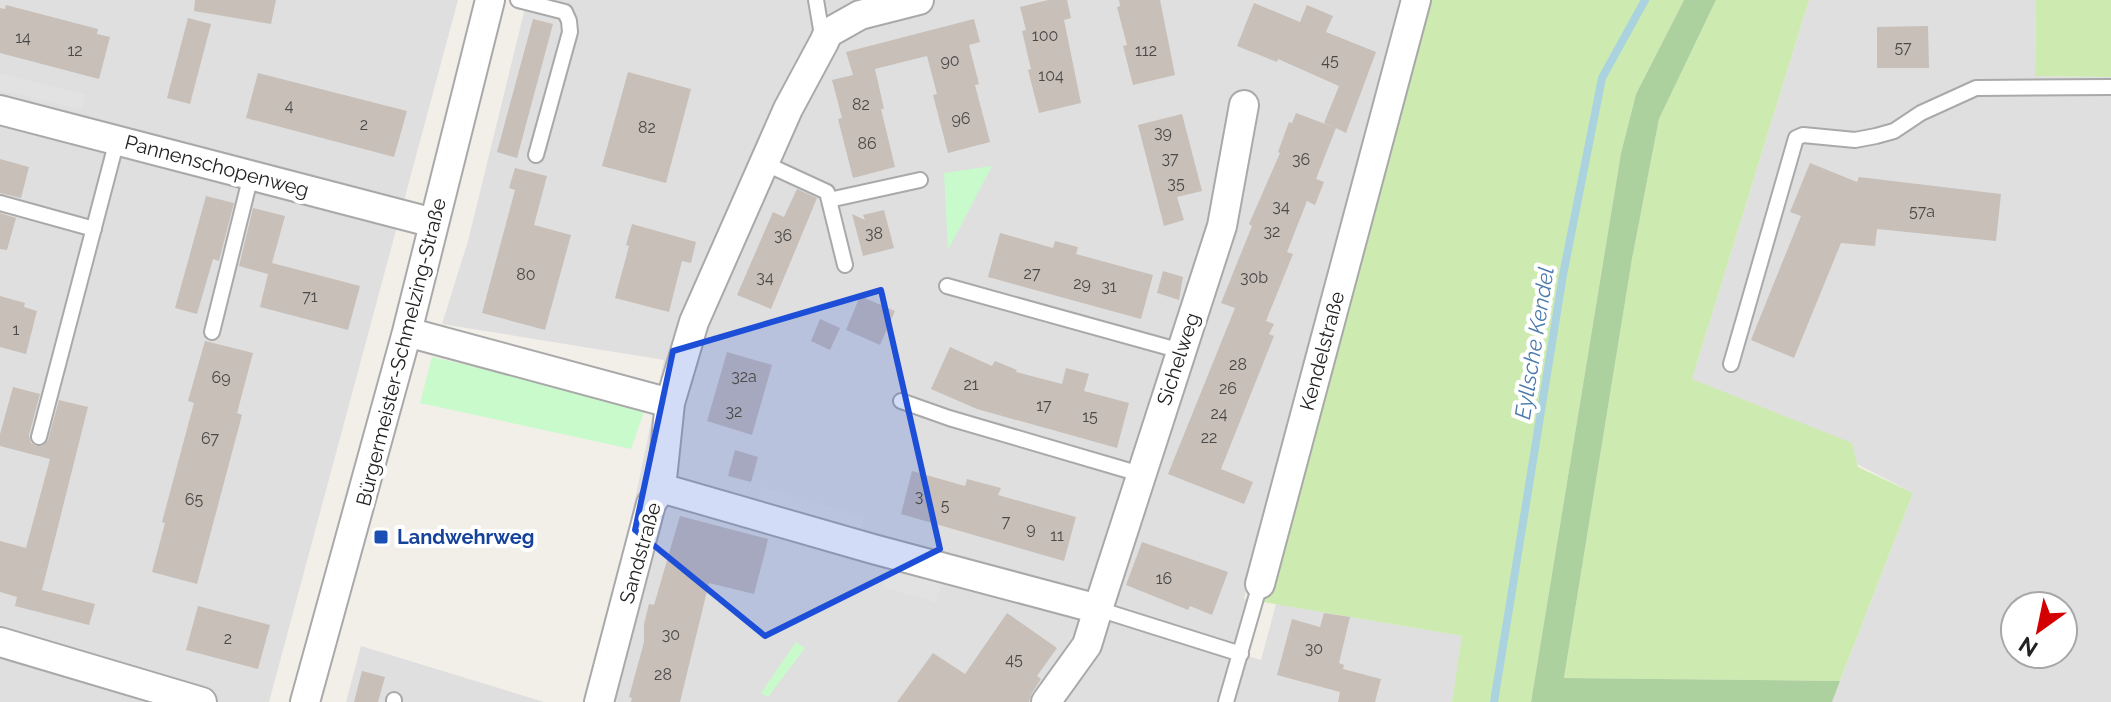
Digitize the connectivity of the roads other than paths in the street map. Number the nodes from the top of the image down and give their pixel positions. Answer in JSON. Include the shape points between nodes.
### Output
{"nodes":[{"id":1,"x":490,"y":0,"type":"edge"},
{"id":2,"x":518,"y":0,"type":"edge"},
{"id":3,"x":816,"y":0,"type":"edge"},
{"id":4,"x":919,"y":0,"type":"edge"},
{"id":5,"x":1416,"y":0,"type":"edge"},
{"id":6,"x":824,"y":42,"type":"junction"},
{"id":7,"x":2111,"y":87,"type":"edge"},
{"id":8,"x":1244,"y":105,"type":"dead end"},
{"id":9,"x":0,"y":110,"type":"edge"},
{"id":10,"x":117,"y":140,"type":"junction"},
{"id":11,"x":536,"y":155,"type":"dead end"},
{"id":12,"x":764,"y":163,"type":"junction"},
{"id":13,"x":251,"y":175,"type":"junction"},
{"id":14,"x":920,"y":180,"type":"dead end"},
{"id":15,"x":829,"y":200,"type":"junction"},
{"id":16,"x":0,"y":203,"type":"edge"},
{"id":17,"x":434,"y":223,"type":"junction"},
{"id":18,"x":94,"y":229,"type":"junction"},
{"id":19,"x":845,"y":265,"type":"dead end"},
{"id":20,"x":947,"y":286,"type":"dead end"},
{"id":21,"x":212,"y":332,"type":"dead end"},
{"id":22,"x":407,"y":332,"type":"junction"},
{"id":23,"x":1181,"y":351,"type":"junction"},
{"id":24,"x":1731,"y":364,"type":"dead end"},
{"id":25,"x":901,"y":401,"type":"dead end"},
{"id":26,"x":670,"y":403,"type":"junction"},
{"id":27,"x":39,"y":437,"type":"dead end"},
{"id":28,"x":1140,"y":474,"type":"junction"},
{"id":29,"x":661,"y":488,"type":"junction"},
{"id":30,"x":1260,"y":584,"type":"joint"},
{"id":31,"x":1098,"y":609,"type":"junction"},
{"id":32,"x":0,"y":642,"type":"edge"},
{"id":33,"x":1241,"y":654,"type":"junction"},
{"id":34,"x":202,"y":702,"type":"edge"},
{"id":35,"x":305,"y":702,"type":"edge"},
{"id":36,"x":599,"y":702,"type":"edge"},
{"id":37,"x":1046,"y":702,"type":"edge"},
{"id":38,"x":1226,"y":702,"type":"edge"}],
"edges":[{"from":1,"to":17,"type":"street","name":"Bürgermeister-Schmelzing-Straße"},
{"from":2,"to":11,"type":"lane","via":[[565,12],[569,21]]},
{"from":3,"to":6,"type":"lane"},
{"from":4,"to":6,"type":"street","name":"Sandstraße","via":[[860,15],[828,33]]},
{"from":5,"to":30,"type":"street","name":"Kendelstraße"},
{"from":6,"to":12,"type":"street","name":"Sandstraße"},
{"from":7,"to":24,"type":"lane","via":[[1976,88],[1894,131],[1855,140],[1796,138]]},
{"from":8,"to":23,"type":"street","name":"Sichelweg","via":[[1222,226]]},
{"from":9,"to":10,"type":"street","name":"Pannenschopenweg"},
{"from":10,"to":13,"type":"street","name":"Pannenschopenweg"},
{"from":10,"to":18,"type":"lane"},
{"from":12,"to":15,"type":"lane","via":[[827,192]]},
{"from":12,"to":26,"type":"street","name":"Sandstraße","via":[[694,322]]},
{"from":13,"to":17,"type":"street","name":"Pannenschopenweg"},
{"from":13,"to":21,"type":"lane"},
{"from":14,"to":15,"type":"lane"},
{"from":15,"to":19,"type":"lane"},
{"from":16,"to":18,"type":"lane"},
{"from":17,"to":22,"type":"street","name":"Bürgermeister-Schmelzing-Straße"},
{"from":18,"to":27,"type":"lane"},
{"from":20,"to":23,"type":"lane"},
{"from":22,"to":26,"type":"street"},
{"from":22,"to":35,"type":"street","name":"Bürgermeister-Schmelzing-Straße"},
{"from":23,"to":28,"type":"street","name":"Sichelweg"},
{"from":25,"to":28,"type":"lane"},
{"from":26,"to":29,"type":"street","name":"Sandstraße"},
{"from":28,"to":31,"type":"street","name":"Sichelweg"},
{"from":29,"to":31,"type":"street"},
{"from":29,"to":36,"type":"street","name":"Sandstraße","via":[[651,504]]},
{"from":30,"to":33,"type":"lane","name":"Kendelstraße"},
{"from":31,"to":33,"type":"lane"},
{"from":31,"to":37,"type":"street","name":"Sichelweg","via":[[1087,645]]},
{"from":32,"to":34,"type":"street"},
{"from":33,"to":38,"type":"lane","name":"Kendelstraße"}]}
